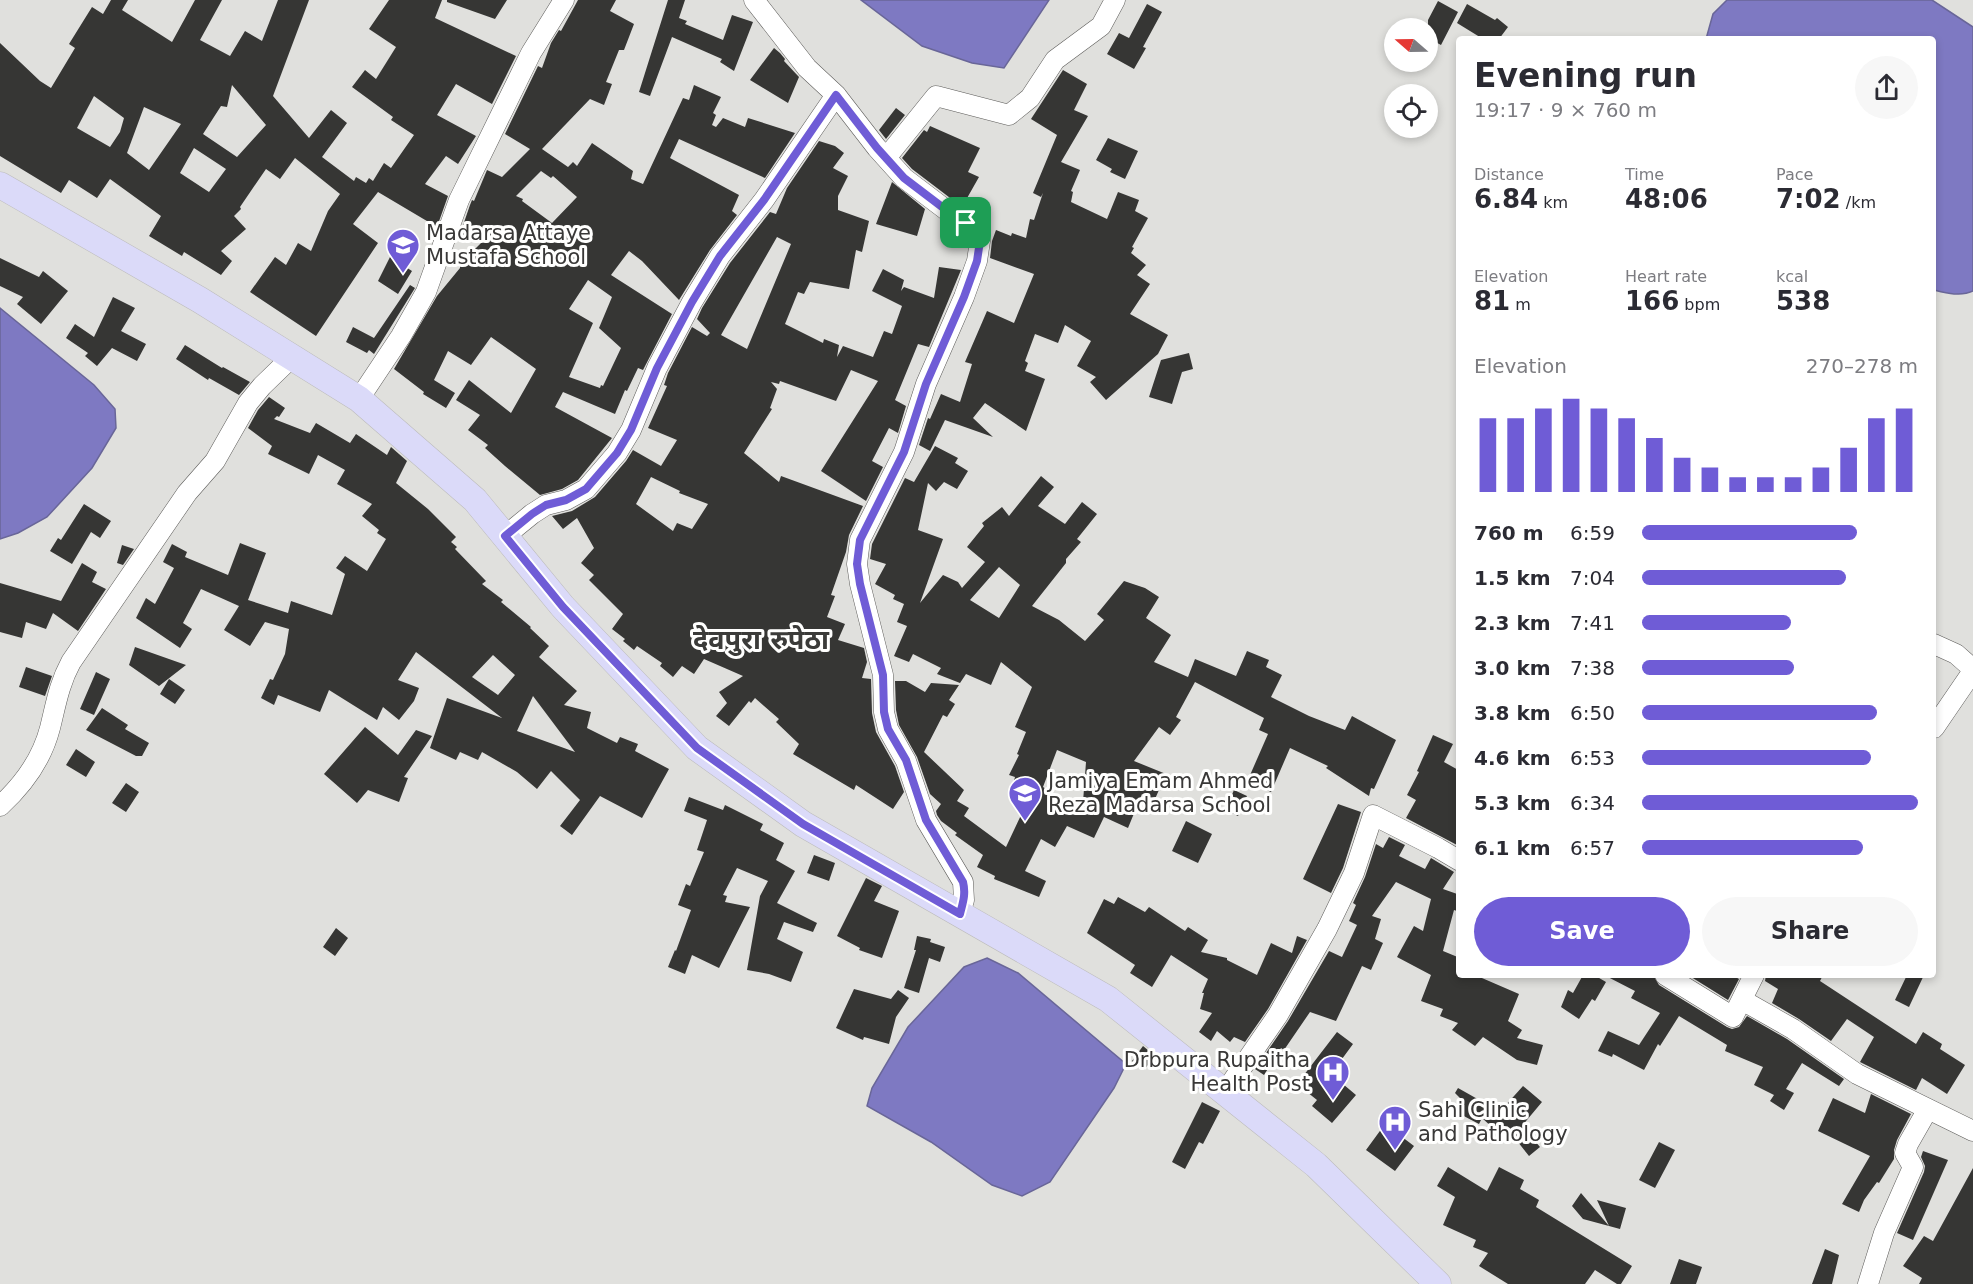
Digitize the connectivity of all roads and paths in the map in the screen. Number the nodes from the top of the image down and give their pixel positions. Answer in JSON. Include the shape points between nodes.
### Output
{"nodes":[{"id":1,"x":564,"y":0,"type":"edge"},
{"id":2,"x":754,"y":0,"type":"edge"},
{"id":3,"x":1115,"y":0,"type":"edge"},
{"id":4,"x":836,"y":95,"type":"junction"},
{"id":5,"x":886,"y":158,"type":"junction"},
{"id":6,"x":0,"y":185,"type":"edge"},
{"id":7,"x":292,"y":357,"type":"junction"},
{"id":8,"x":359,"y":399,"type":"junction"},
{"id":9,"x":505,"y":536,"type":"junction"},
{"id":10,"x":1936,"y":645,"type":"edge"},
{"id":11,"x":1973,"y":670,"type":"edge"},
{"id":12,"x":1936,"y":726,"type":"edge"},
{"id":13,"x":0,"y":806,"type":"edge"},
{"id":14,"x":1456,"y":859,"type":"edge"},
{"id":15,"x":960,"y":914,"type":"junction"},
{"id":16,"x":1670,"y":978,"type":"edge"},
{"id":17,"x":1753,"y":978,"type":"edge"},
{"id":18,"x":1742,"y":1000,"type":"junction"},
{"id":19,"x":1225,"y":1092,"type":"junction"},
{"id":20,"x":1928,"y":1109,"type":"junction"},
{"id":21,"x":1973,"y":1131,"type":"edge"},
{"id":22,"x":1438,"y":1284,"type":"edge"},
{"id":23,"x":1868,"y":1284,"type":"edge"}],
"edges":[{"from":1,"to":8,"type":"street","via":[[531,53],[459,201],[426,292]]},
{"from":2,"to":4,"type":"street","via":[[807,68]]},
{"from":3,"to":5,"type":"street","via":[[1101,26],[1055,60],[1030,98],[1009,115],[936,96]]},
{"from":4,"to":5,"type":"street"},
{"from":4,"to":9,"type":"street","via":[[720,256],[662,359],[617,453],[586,489],[546,505]]},
{"from":5,"to":15,"type":"street","via":[[904,178],[975,228],[980,241],[977,261],[926,384],[904,452],[860,540],[857,564],[883,675],[888,729],[906,760],[926,820],[963,882]]},
{"from":6,"to":7,"type":"main road"},
{"from":7,"to":8,"type":"main road"},
{"from":7,"to":13,"type":"street","via":[[248,403],[215,460],[187,493],[71,662],[61,679],[50,731],[40,755],[28,776]]},
{"from":8,"to":9,"type":"main road","via":[[476,500]]},
{"from":9,"to":15,"type":"main road","via":[[563,607],[697,748],[803,824]]},
{"from":10,"to":11,"type":"street","via":[[1956,654]]},
{"from":11,"to":12,"type":"street"},
{"from":14,"to":19,"type":"street","via":[[1372,815],[1354,873],[1327,929],[1278,1016]]},
{"from":15,"to":19,"type":"main road","via":[[1108,999]]},
{"from":16,"to":18,"type":"street","via":[[1733,1017]]},
{"from":17,"to":18,"type":"street"},
{"from":18,"to":20,"type":"street","via":[[1857,1074]]},
{"from":19,"to":22,"type":"main road","via":[[1316,1165]]},
{"from":20,"to":21,"type":"street"},
{"from":20,"to":23,"type":"street","via":[[1908,1144],[1905,1153],[1913,1167],[1884,1233]]}]}
